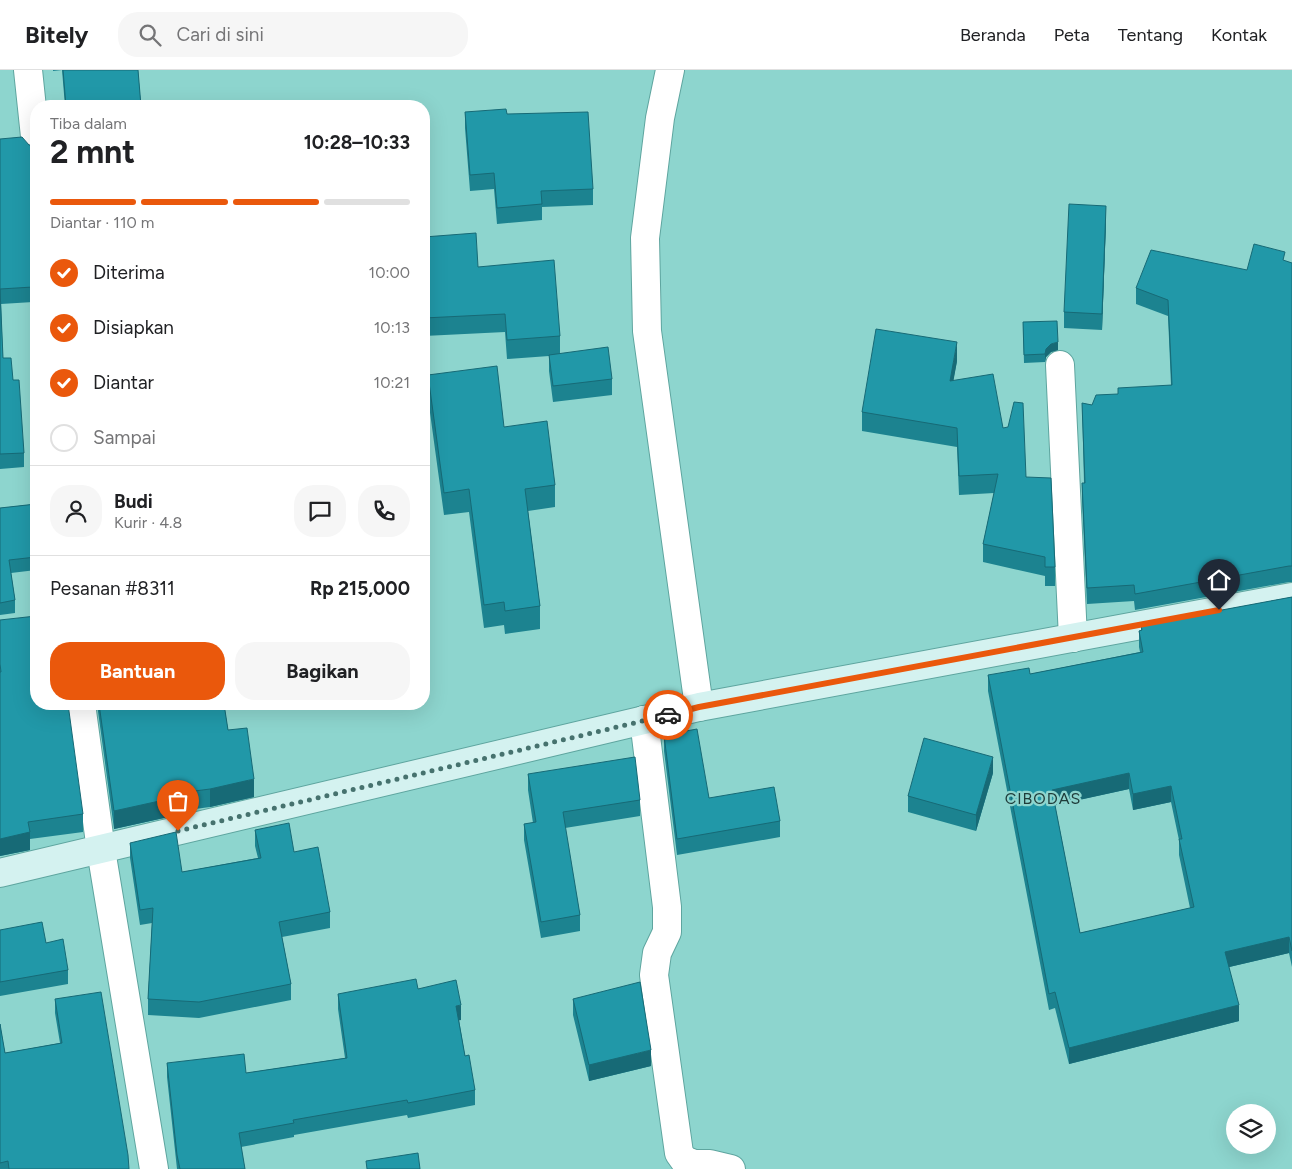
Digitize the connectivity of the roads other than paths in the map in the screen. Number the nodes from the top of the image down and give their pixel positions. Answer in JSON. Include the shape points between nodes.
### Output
{"nodes":[{"id":1,"x":28,"y":70,"type":"edge"},
{"id":2,"x":670,"y":70,"type":"edge"},
{"id":3,"x":31,"y":100,"type":"edge"},
{"id":4,"x":1060,"y":365,"type":"dead end"},
{"id":5,"x":1292,"y":597,"type":"edge"},
{"id":6,"x":1073,"y":638,"type":"junction"},
{"id":7,"x":699,"y":707,"type":"junction"},
{"id":8,"x":82,"y":710,"type":"edge"},
{"id":9,"x":644,"y":720,"type":"junction"},
{"id":10,"x":101,"y":850,"type":"junction"},
{"id":11,"x":0,"y":873,"type":"edge"},
{"id":12,"x":154,"y":1169,"type":"edge"},
{"id":13,"x":731,"y":1169,"type":"edge"}],
"edges":[{"from":1,"to":3,"type":"street"},
{"from":2,"to":7,"type":"street","via":[[660,118],[645,238],[647,331]]},
{"from":4,"to":6,"type":"street"},
{"from":5,"to":6,"type":"main road"},
{"from":6,"to":7,"type":"main road"},
{"from":7,"to":9,"type":"main road"},
{"from":8,"to":10,"type":"street"},
{"from":9,"to":10,"type":"main road"},
{"from":9,"to":13,"type":"street","via":[[667,907],[667,932],[657,953],[654,975],[679,1154],[694,1164]]},
{"from":10,"to":11,"type":"main road"},
{"from":10,"to":12,"type":"street"}]}
